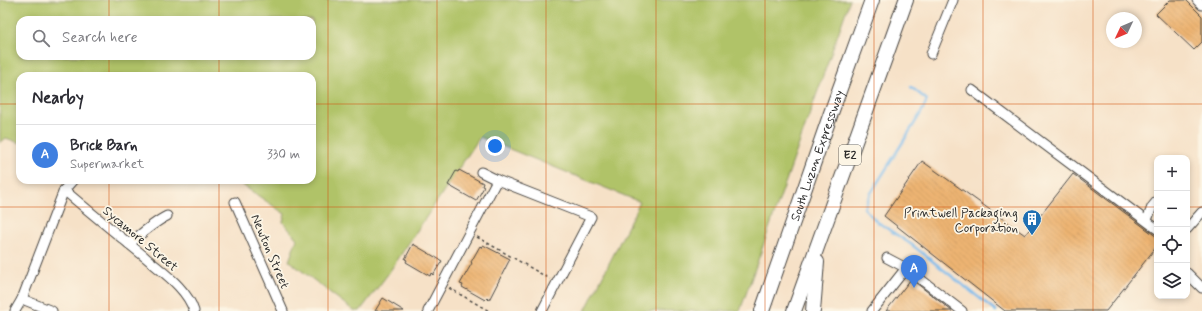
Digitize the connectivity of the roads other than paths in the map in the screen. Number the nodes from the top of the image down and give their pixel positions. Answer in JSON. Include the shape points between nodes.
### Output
{"nodes":[{"id":1,"x":872,"y":0,"type":"edge"},
{"id":2,"x":906,"y":0,"type":"edge"},
{"id":3,"x":953,"y":0,"type":"edge"},
{"id":4,"x":1197,"y":0,"type":"edge"},
{"id":5,"x":1202,"y":5,"type":"edge"},
{"id":6,"x":931,"y":54,"type":"dead end"},
{"id":7,"x":972,"y":90,"type":"dead end"},
{"id":8,"x":481,"y":172,"type":"dead end"},
{"id":9,"x":497,"y":180,"type":"junction"},
{"id":10,"x":69,"y":184,"type":"edge"},
{"id":11,"x":64,"y":190,"type":"junction"},
{"id":12,"x":236,"y":202,"type":"dead end"},
{"id":13,"x":1154,"y":205,"type":"edge"},
{"id":14,"x":1202,"y":212,"type":"edge"},
{"id":15,"x":167,"y":216,"type":"dead end"},
{"id":16,"x":1190,"y":218,"type":"edge"},
{"id":17,"x":1147,"y":220,"type":"junction"},
{"id":18,"x":1194,"y":222,"type":"junction"},
{"id":19,"x":1155,"y":227,"type":"edge"},
{"id":20,"x":1189,"y":227,"type":"edge"},
{"id":21,"x":818,"y":241,"type":"junction"},
{"id":22,"x":129,"y":244,"type":"junction"},
{"id":23,"x":887,"y":258,"type":"dead end"},
{"id":24,"x":906,"y":268,"type":"junction"},
{"id":25,"x":1190,"y":275,"type":"edge"},
{"id":26,"x":1202,"y":288,"type":"edge"},
{"id":27,"x":22,"y":299,"type":"junction"},
{"id":28,"x":15,"y":311,"type":"edge"},
{"id":29,"x":52,"y":311,"type":"edge"},
{"id":30,"x":194,"y":311,"type":"edge"},
{"id":31,"x":282,"y":311,"type":"edge"},
{"id":32,"x":428,"y":311,"type":"edge"},
{"id":33,"x":542,"y":311,"type":"edge"},
{"id":34,"x":762,"y":311,"type":"edge"},
{"id":35,"x":794,"y":311,"type":"edge"},
{"id":36,"x":813,"y":311,"type":"edge"},
{"id":37,"x":872,"y":311,"type":"edge"},
{"id":38,"x":962,"y":311,"type":"edge"}],
"edges":[{"from":1,"to":34,"type":"highway","name":"South Luzon Expressway","number":"E2"},
{"from":2,"to":21,"type":"highway","number":"E2"},
{"from":3,"to":6,"type":"street"},
{"from":4,"to":5,"type":"street"},
{"from":7,"to":17,"type":"street"},
{"from":8,"to":9,"type":"street"},
{"from":9,"to":32,"type":"street"},
{"from":9,"to":33,"type":"street","via":[[591,217]]},
{"from":10,"to":11,"type":"street"},
{"from":11,"to":22,"type":"street","name":"Sycamore Street"},
{"from":11,"to":27,"type":"street"},
{"from":12,"to":31,"type":"street","name":"Newton Street"},
{"from":13,"to":17,"type":"street"},
{"from":14,"to":18,"type":"street"},
{"from":15,"to":22,"type":"street"},
{"from":16,"to":18,"type":"street"},
{"from":17,"to":19,"type":"street"},
{"from":18,"to":20,"type":"street"},
{"from":21,"to":35,"type":"highway","number":"E2"},
{"from":21,"to":36,"type":"highway"},
{"from":22,"to":30,"type":"street","name":"Sycamore Street","via":[[177,285]]},
{"from":23,"to":24,"type":"street"},
{"from":24,"to":37,"type":"street"},
{"from":24,"to":38,"type":"street"},
{"from":25,"to":26,"type":"street"},
{"from":27,"to":28,"type":"street"},
{"from":27,"to":29,"type":"street"}]}
